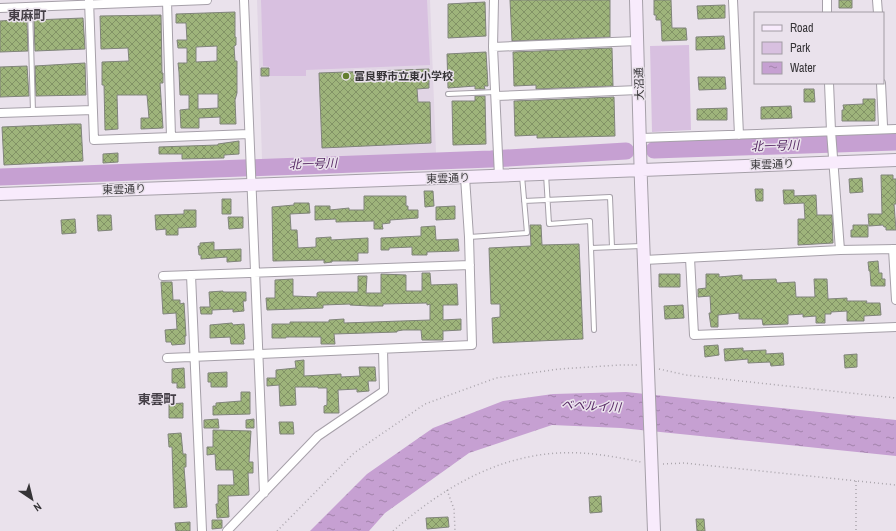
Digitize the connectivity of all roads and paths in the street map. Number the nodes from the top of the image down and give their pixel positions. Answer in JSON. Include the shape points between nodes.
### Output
{"nodes":[{"id":1,"x":207,"y":0,"type":"edge"},
{"id":2,"x":244,"y":0,"type":"edge"},
{"id":3,"x":494,"y":0,"type":"edge"},
{"id":4,"x":636,"y":0,"type":"edge"},
{"id":5,"x":733,"y":0,"type":"edge"},
{"id":6,"x":826,"y":0,"type":"edge"},
{"id":7,"x":877,"y":0,"type":"edge"},
{"id":8,"x":167,"y":1,"type":"junction"},
{"id":9,"x":90,"y":2,"type":"edge"},
{"id":10,"x":30,"y":7,"type":"junction"},
{"id":11,"x":0,"y":8,"type":"edge"},
{"id":12,"x":827,"y":12,"type":"edge"},
{"id":13,"x":878,"y":12,"type":"edge"},
{"id":14,"x":637,"y":41,"type":"junction"},
{"id":15,"x":493,"y":47,"type":"junction"},
{"id":16,"x":829,"y":84,"type":"edge"},
{"id":17,"x":881,"y":84,"type":"edge"},
{"id":18,"x":638,"y":90,"type":"junction"},
{"id":19,"x":448,"y":94,"type":"dead end"},
{"id":20,"x":496,"y":94,"type":"junction"},
{"id":21,"x":93,"y":110,"type":"junction"},
{"id":22,"x":33,"y":112,"type":"junction"},
{"id":23,"x":0,"y":113,"type":"edge"},
{"id":24,"x":883,"y":126,"type":"dead end"},
{"id":25,"x":896,"y":129,"type":"edge"},
{"id":26,"x":249,"y":134,"type":"junction"},
{"id":27,"x":739,"y":135,"type":"junction"},
{"id":28,"x":832,"y":135,"type":"junction"},
{"id":29,"x":171,"y":137,"type":"junction"},
{"id":30,"x":641,"y":138,"type":"junction"},
{"id":31,"x":834,"y":156,"type":"junction"},
{"id":32,"x":896,"y":160,"type":"edge"},
{"id":33,"x":641,"y":169,"type":"junction"},
{"id":34,"x":546,"y":174,"type":"junction"},
{"id":35,"x":521,"y":175,"type":"junction"},
{"id":36,"x":499,"y":176,"type":"junction"},
{"id":37,"x":465,"y":177,"type":"junction"},
{"id":38,"x":251,"y":185,"type":"junction"},
{"id":39,"x":0,"y":194,"type":"edge"},
{"id":40,"x":548,"y":200,"type":"junction"},
{"id":41,"x":524,"y":201,"type":"junction"},
{"id":42,"x":469,"y":237,"type":"junction"},
{"id":43,"x":643,"y":246,"type":"junction"},
{"id":44,"x":612,"y":247,"type":"junction"},
{"id":45,"x":591,"y":248,"type":"junction"},
{"id":46,"x":895,"y":249,"type":"edge"},
{"id":47,"x":840,"y":250,"type":"junction"},
{"id":48,"x":690,"y":258,"type":"junction"},
{"id":49,"x":644,"y":260,"type":"junction"},
{"id":50,"x":470,"y":264,"type":"junction"},
{"id":51,"x":255,"y":272,"type":"junction"},
{"id":52,"x":191,"y":275,"type":"junction"},
{"id":53,"x":163,"y":276,"type":"dead end"},
{"id":54,"x":896,"y":300,"type":"edge"},
{"id":55,"x":896,"y":327,"type":"edge"},
{"id":56,"x":594,"y":330,"type":"dead end"},
{"id":57,"x":383,"y":349,"type":"junction"},
{"id":58,"x":257,"y":355,"type":"junction"},
{"id":59,"x":195,"y":357,"type":"junction"},
{"id":60,"x":168,"y":358,"type":"dead end"},
{"id":61,"x":648,"y":368,"type":"junction"},
{"id":62,"x":896,"y":398,"type":"edge"},
{"id":63,"x":652,"y":463,"type":"junction"},
{"id":64,"x":856,"y":481,"type":"junction"},
{"id":65,"x":896,"y":485,"type":"edge"},
{"id":66,"x":447,"y":490,"type":"junction"},
{"id":67,"x":264,"y":493,"type":"junction"},
{"id":68,"x":202,"y":531,"type":"edge"},
{"id":69,"x":227,"y":531,"type":"edge"},
{"id":70,"x":277,"y":531,"type":"edge"},
{"id":71,"x":393,"y":531,"type":"edge"},
{"id":72,"x":455,"y":531,"type":"edge"},
{"id":73,"x":654,"y":531,"type":"edge"},
{"id":74,"x":856,"y":531,"type":"edge"}],
"edges":[{"from":1,"to":8,"type":"street"},
{"from":2,"to":26,"type":"street"},
{"from":3,"to":15,"type":"street"},
{"from":4,"to":14,"type":"street","name":"大沼通"},
{"from":5,"to":27,"type":"street"},
{"from":6,"to":12,"type":"street"},
{"from":7,"to":13,"type":"street"},
{"from":8,"to":9,"type":"street"},
{"from":8,"to":29,"type":"street"},
{"from":9,"to":10,"type":"street"},
{"from":9,"to":21,"type":"street"},
{"from":10,"to":11,"type":"street"},
{"from":10,"to":22,"type":"lane"},
{"from":14,"to":15,"type":"street"},
{"from":14,"to":18,"type":"street","name":"大沼通"},
{"from":15,"to":20,"type":"street"},
{"from":16,"to":28,"type":"street"},
{"from":17,"to":24,"type":"street"},
{"from":18,"to":20,"type":"street"},
{"from":18,"to":30,"type":"street","name":"大沼通"},
{"from":19,"to":20,"type":"lane"},
{"from":20,"to":36,"type":"street"},
{"from":21,"to":22,"type":"street"},
{"from":21,"to":29,"type":"street","via":[[94,140]]},
{"from":22,"to":23,"type":"street"},
{"from":25,"to":28,"type":"street"},
{"from":26,"to":29,"type":"street"},
{"from":26,"to":38,"type":"street"},
{"from":27,"to":28,"type":"street"},
{"from":27,"to":30,"type":"street"},
{"from":28,"to":31,"type":"street"},
{"from":30,"to":33,"type":"street","name":"大沼通"},
{"from":31,"to":32,"type":"street","name":"東雲通り"},
{"from":31,"to":33,"type":"street","name":"東雲通り"},
{"from":31,"to":47,"type":"street"},
{"from":33,"to":34,"type":"street","name":"東雲通り"},
{"from":33,"to":43,"type":"street","name":"大沼通"},
{"from":34,"to":35,"type":"street","name":"東雲通り"},
{"from":34,"to":40,"type":"lane"},
{"from":35,"to":36,"type":"street","name":"東雲通り"},
{"from":35,"to":41,"type":"lane"},
{"from":36,"to":37,"type":"street","name":"東雲通り"},
{"from":37,"to":38,"type":"street","name":"東雲通り"},
{"from":37,"to":42,"type":"street"},
{"from":38,"to":39,"type":"street","name":"東雲通り"},
{"from":38,"to":51,"type":"street"},
{"from":40,"to":41,"type":"lane"},
{"from":40,"to":44,"type":"lane","via":[[610,197]]},
{"from":40,"to":45,"type":"lane","via":[[549,224],[590,221]]},
{"from":41,"to":42,"type":"lane","via":[[527,233]]},
{"from":42,"to":50,"type":"street"},
{"from":43,"to":44,"type":"lane"},
{"from":43,"to":49,"type":"street","name":"大沼通"},
{"from":44,"to":45,"type":"lane"},
{"from":45,"to":56,"type":"lane"},
{"from":46,"to":47,"type":"street"},
{"from":46,"to":54,"type":"street"},
{"from":47,"to":48,"type":"street"},
{"from":48,"to":49,"type":"street"},
{"from":48,"to":55,"type":"street","via":[[694,335]]},
{"from":49,"to":61,"type":"street","name":"大沼通"},
{"from":50,"to":51,"type":"street"},
{"from":50,"to":57,"type":"street","via":[[472,345]]},
{"from":51,"to":52,"type":"street"},
{"from":51,"to":58,"type":"street"},
{"from":52,"to":53,"type":"street"},
{"from":52,"to":59,"type":"street"},
{"from":57,"to":58,"type":"street"},
{"from":57,"to":67,"type":"street","via":[[384,391],[318,436]]},
{"from":58,"to":59,"type":"street"},
{"from":58,"to":67,"type":"street"},
{"from":59,"to":60,"type":"street"},
{"from":59,"to":68,"type":"street"},
{"from":61,"to":62,"type":"path","via":[[686,376]]},
{"from":61,"to":63,"type":"street","name":"大沼通"},
{"from":61,"to":70,"type":"path","via":[[621,364],[496,378],[425,404],[354,453]]},
{"from":63,"to":64,"type":"path","via":[[684,463]]},
{"from":63,"to":66,"type":"path","via":[[581,453],[532,456],[511,461],[473,476]]},
{"from":63,"to":73,"type":"street","name":"大沼通"},
{"from":64,"to":65,"type":"path"},
{"from":64,"to":74,"type":"path"},
{"from":66,"to":71,"type":"path"},
{"from":66,"to":72,"type":"path","via":[[454,509]]},
{"from":67,"to":69,"type":"street"}]}
